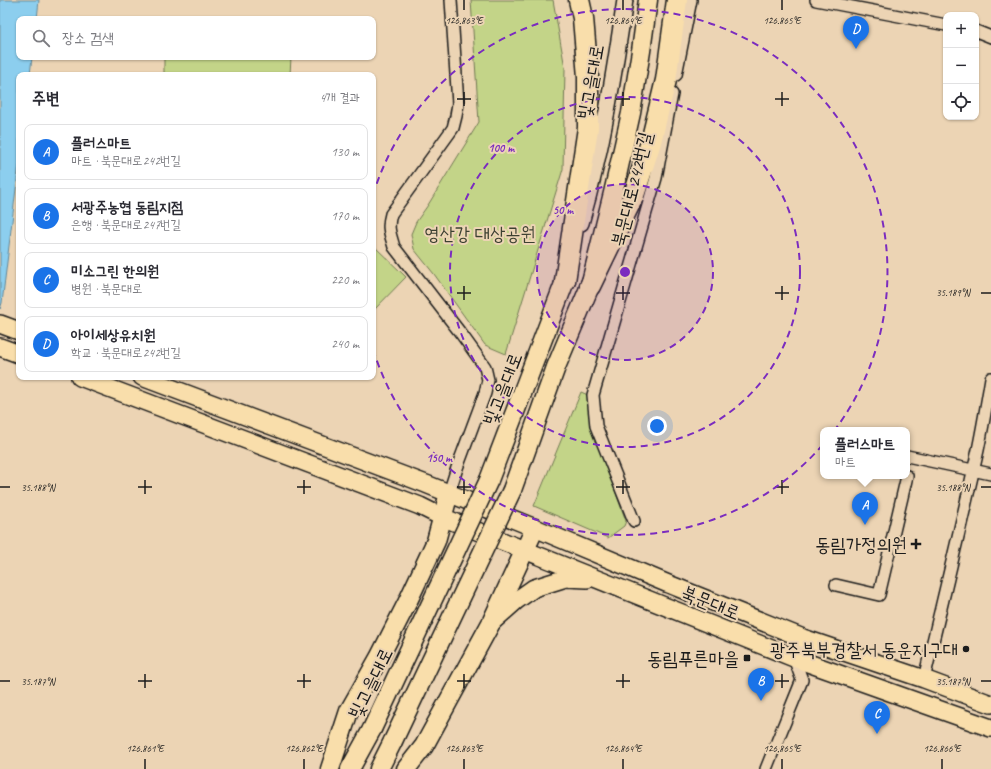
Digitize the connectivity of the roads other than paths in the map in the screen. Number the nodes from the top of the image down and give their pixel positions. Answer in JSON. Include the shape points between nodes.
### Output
{"nodes":[{"id":1,"x":451,"y":0,"type":"edge"},
{"id":2,"x":578,"y":0,"type":"edge"},
{"id":3,"x":624,"y":0,"type":"edge"},
{"id":4,"x":648,"y":0,"type":"edge"},
{"id":5,"x":677,"y":0,"type":"edge"},
{"id":6,"x":691,"y":0,"type":"edge"},
{"id":7,"x":816,"y":0,"type":"edge"},
{"id":8,"x":943,"y":24,"type":"edge"},
{"id":9,"x":979,"y":32,"type":"edge"},
{"id":10,"x":991,"y":37,"type":"edge"},
{"id":11,"x":565,"y":281,"type":"junction"},
{"id":12,"x":590,"y":286,"type":"junction"},
{"id":13,"x":0,"y":324,"type":"edge"},
{"id":14,"x":16,"y":330,"type":"edge"},
{"id":15,"x":0,"y":347,"type":"edge"},
{"id":16,"x":16,"y":353,"type":"edge"},
{"id":17,"x":991,"y":378,"type":"edge"},
{"id":18,"x":88,"y":380,"type":"edge"},
{"id":19,"x":150,"y":380,"type":"edge"},
{"id":20,"x":910,"y":457,"type":"edge"},
{"id":21,"x":973,"y":470,"type":"junction"},
{"id":22,"x":991,"y":474,"type":"edge"},
{"id":23,"x":906,"y":479,"type":"edge"},
{"id":24,"x":449,"y":494,"type":"junction"},
{"id":25,"x":442,"y":517,"type":"junction"},
{"id":26,"x":634,"y":521,"type":"dead end"},
{"id":27,"x":535,"y":528,"type":"junction"},
{"id":28,"x":526,"y":550,"type":"junction"},
{"id":29,"x":597,"y":579,"type":"junction"},
{"id":30,"x":836,"y":584,"type":"dead end"},
{"id":31,"x":491,"y":623,"type":"junction"},
{"id":32,"x":803,"y":638,"type":"junction"},
{"id":33,"x":794,"y":658,"type":"junction"},
{"id":34,"x":924,"y":679,"type":"junction"},
{"id":35,"x":991,"y":704,"type":"edge"},
{"id":36,"x":991,"y":728,"type":"edge"},
{"id":37,"x":330,"y":769,"type":"edge"},
{"id":38,"x":350,"y":769,"type":"edge"},
{"id":39,"x":379,"y":769,"type":"edge"},
{"id":40,"x":406,"y":769,"type":"edge"},
{"id":41,"x":766,"y":769,"type":"edge"}],
"edges":[{"from":1,"to":24,"type":"street","via":[[458,104],[453,128],[391,214],[389,224],[394,247],[485,367],[488,380]]},
{"from":2,"to":11,"type":"highway","via":[[583,18],[588,77],[588,128]]},
{"from":3,"to":11,"type":"main road","name":"빛고을대로","via":[[607,114],[592,182]]},
{"from":4,"to":12,"type":"highway","via":[[631,112]]},
{"from":5,"to":12,"type":"highway","via":[[666,80],[651,142],[634,195]]},
{"from":6,"to":26,"type":"street","name":"북문대로242번길","via":[[656,178],[593,395],[596,426]]},
{"from":7,"to":8,"type":"street"},
{"from":9,"to":10,"type":"street"},
{"from":11,"to":38,"type":"highway","name":"빛고을대로","bridge":true,"via":[[489,480],[372,729]]},
{"from":12,"to":39,"type":"highway","bridge":true,"via":[[556,367],[512,490]]},
{"from":13,"to":14,"type":"main road"},
{"from":15,"to":16,"type":"main road"},
{"from":17,"to":21,"type":"street"},
{"from":18,"to":25,"type":"main road","name":"북문대로","via":[[420,506]]},
{"from":19,"to":24,"type":"main road","name":"북문대로"},
{"from":20,"to":21,"type":"street"},
{"from":21,"to":22,"type":"street"},
{"from":21,"to":34,"type":"street"},
{"from":23,"to":30,"type":"street","via":[[878,595]]},
{"from":24,"to":25,"type":"highway"},
{"from":24,"to":27,"type":"main road","name":"북문대로"},
{"from":25,"to":28,"type":"main road","name":"북문대로"},
{"from":25,"to":37,"type":"highway","via":[[436,541],[407,603],[380,658],[349,711]]},
{"from":27,"to":28,"type":"highway"},
{"from":27,"to":32,"type":"main road","name":"북문대로"},
{"from":28,"to":29,"type":"main road","name":"북문대로"},
{"from":28,"to":31,"type":"highway"},
{"from":29,"to":31,"type":"main road","via":[[566,578],[534,588]]},
{"from":29,"to":33,"type":"main road","name":"북문대로"},
{"from":31,"to":40,"type":"highway","via":[[424,746]]},
{"from":32,"to":33,"type":"street"},
{"from":32,"to":34,"type":"main road","name":"북문대로"},
{"from":33,"to":36,"type":"main road","name":"북문대로"},
{"from":33,"to":41,"type":"street","via":[[802,680]]},
{"from":34,"to":35,"type":"main road","name":"북문대로"}]}
